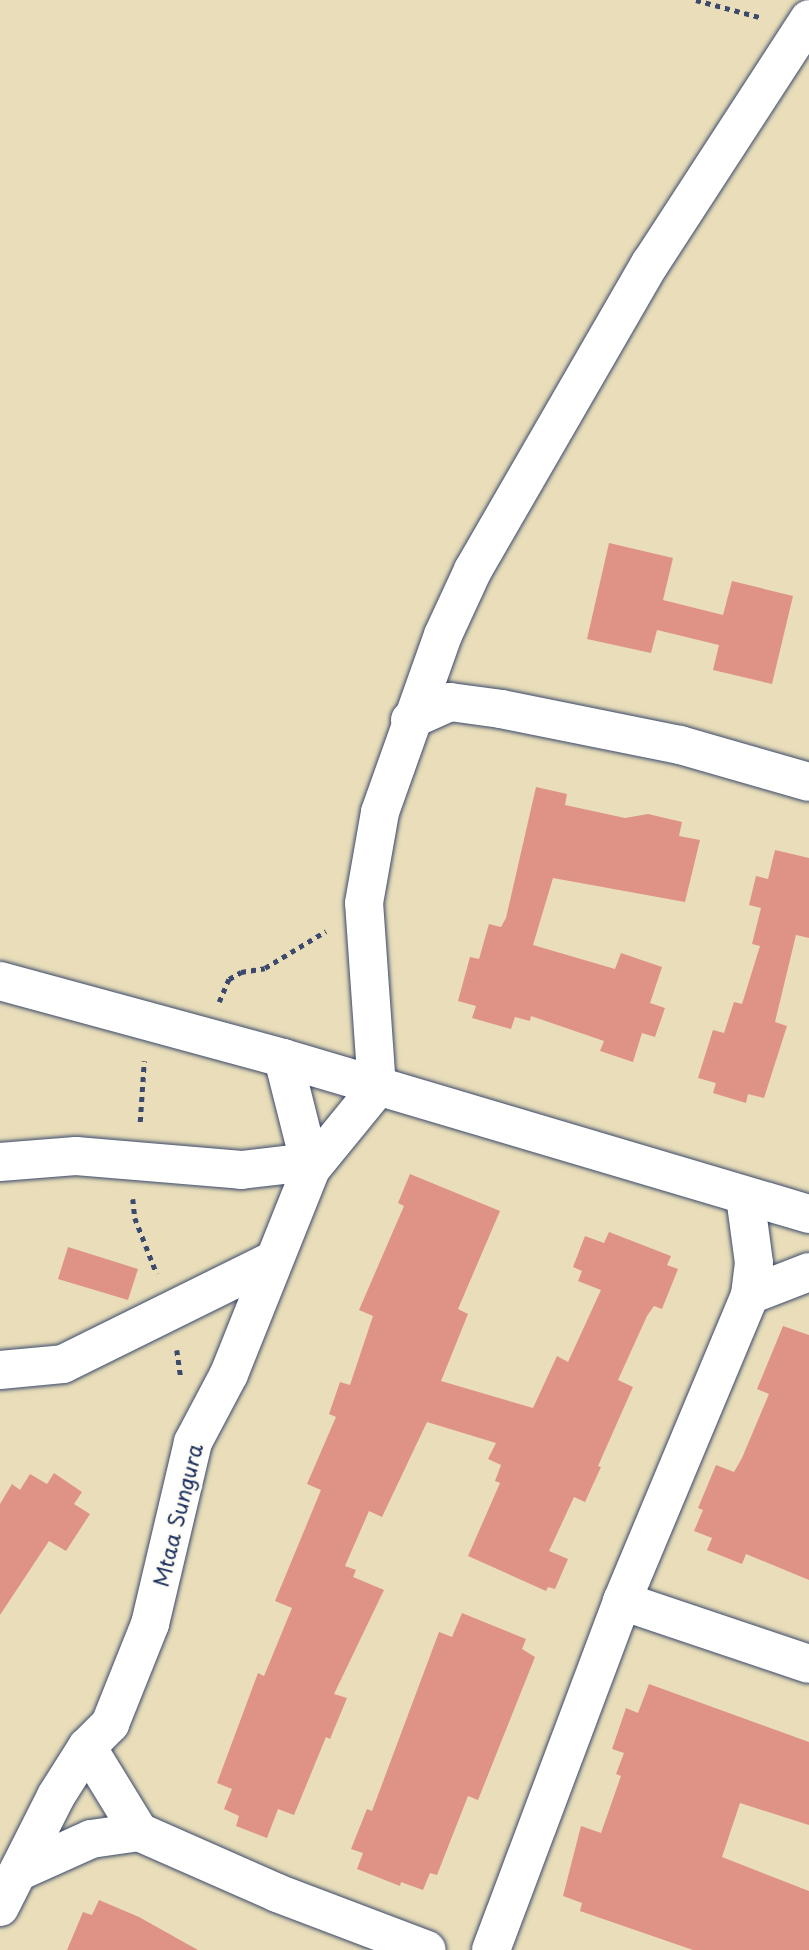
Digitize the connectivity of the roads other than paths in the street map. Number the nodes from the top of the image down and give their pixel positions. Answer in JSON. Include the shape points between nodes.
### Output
{"nodes":[{"id":1,"x":806,"y":25,"type":"edge"},
{"id":2,"x":410,"y":720,"type":"junction"},
{"id":3,"x":809,"y":782,"type":"edge"},
{"id":4,"x":0,"y":981,"type":"edge"},
{"id":5,"x":283,"y":1058,"type":"junction"},
{"id":6,"x":377,"y":1088,"type":"junction"},
{"id":7,"x":0,"y":1162,"type":"edge"},
{"id":8,"x":310,"y":1166,"type":"junction"},
{"id":9,"x":745,"y":1196,"type":"junction"},
{"id":10,"x":809,"y":1214,"type":"edge"},
{"id":11,"x":271,"y":1261,"type":"junction"},
{"id":12,"x":809,"y":1272,"type":"edge"},
{"id":13,"x":750,"y":1295,"type":"junction"},
{"id":14,"x":0,"y":1370,"type":"edge"},
{"id":15,"x":622,"y":1601,"type":"junction"},
{"id":16,"x":809,"y":1664,"type":"edge"},
{"id":17,"x":88,"y":1747,"type":"junction"},
{"id":18,"x":139,"y":1832,"type":"junction"},
{"id":19,"x":18,"y":1872,"type":"junction"},
{"id":20,"x":0,"y":1907,"type":"edge"},
{"id":21,"x":427,"y":1950,"type":"edge"},
{"id":22,"x":491,"y":1950,"type":"edge"}],
"edges":[{"from":1,"to":2,"type":"street","via":[[650,264],[507,509],[468,580]]},
{"from":2,"to":3,"type":"street","via":[[450,702],[501,709],[680,745]]},
{"from":2,"to":6,"type":"street","via":[[380,812],[364,904]]},
{"from":4,"to":5,"type":"street","via":[[202,1040]]},
{"from":5,"to":6,"type":"street"},
{"from":5,"to":8,"type":"street"},
{"from":6,"to":8,"type":"street","name":"Mtaa Sungura"},
{"from":6,"to":9,"type":"street"},
{"from":7,"to":8,"type":"street","via":[[76,1156],[241,1170]]},
{"from":8,"to":11,"type":"street","name":"Mtaa Sungura"},
{"from":9,"to":10,"type":"street"},
{"from":9,"to":13,"type":"street","via":[[754,1263]]},
{"from":11,"to":14,"type":"street","via":[[63,1364]]},
{"from":11,"to":17,"type":"street","name":"Mtaa Sungura","via":[[229,1374],[193,1441],[150,1624],[110,1724]]},
{"from":12,"to":13,"type":"street"},
{"from":13,"to":15,"type":"street"},
{"from":15,"to":16,"type":"street"},
{"from":15,"to":22,"type":"street"},
{"from":17,"to":18,"type":"street"},
{"from":17,"to":19,"type":"street","name":"Mtaa Sungura"},
{"from":18,"to":19,"type":"street","via":[[91,1839]]},
{"from":18,"to":21,"type":"street","via":[[277,1893]]},
{"from":19,"to":20,"type":"street","name":"Mtaa Sungura"}]}
